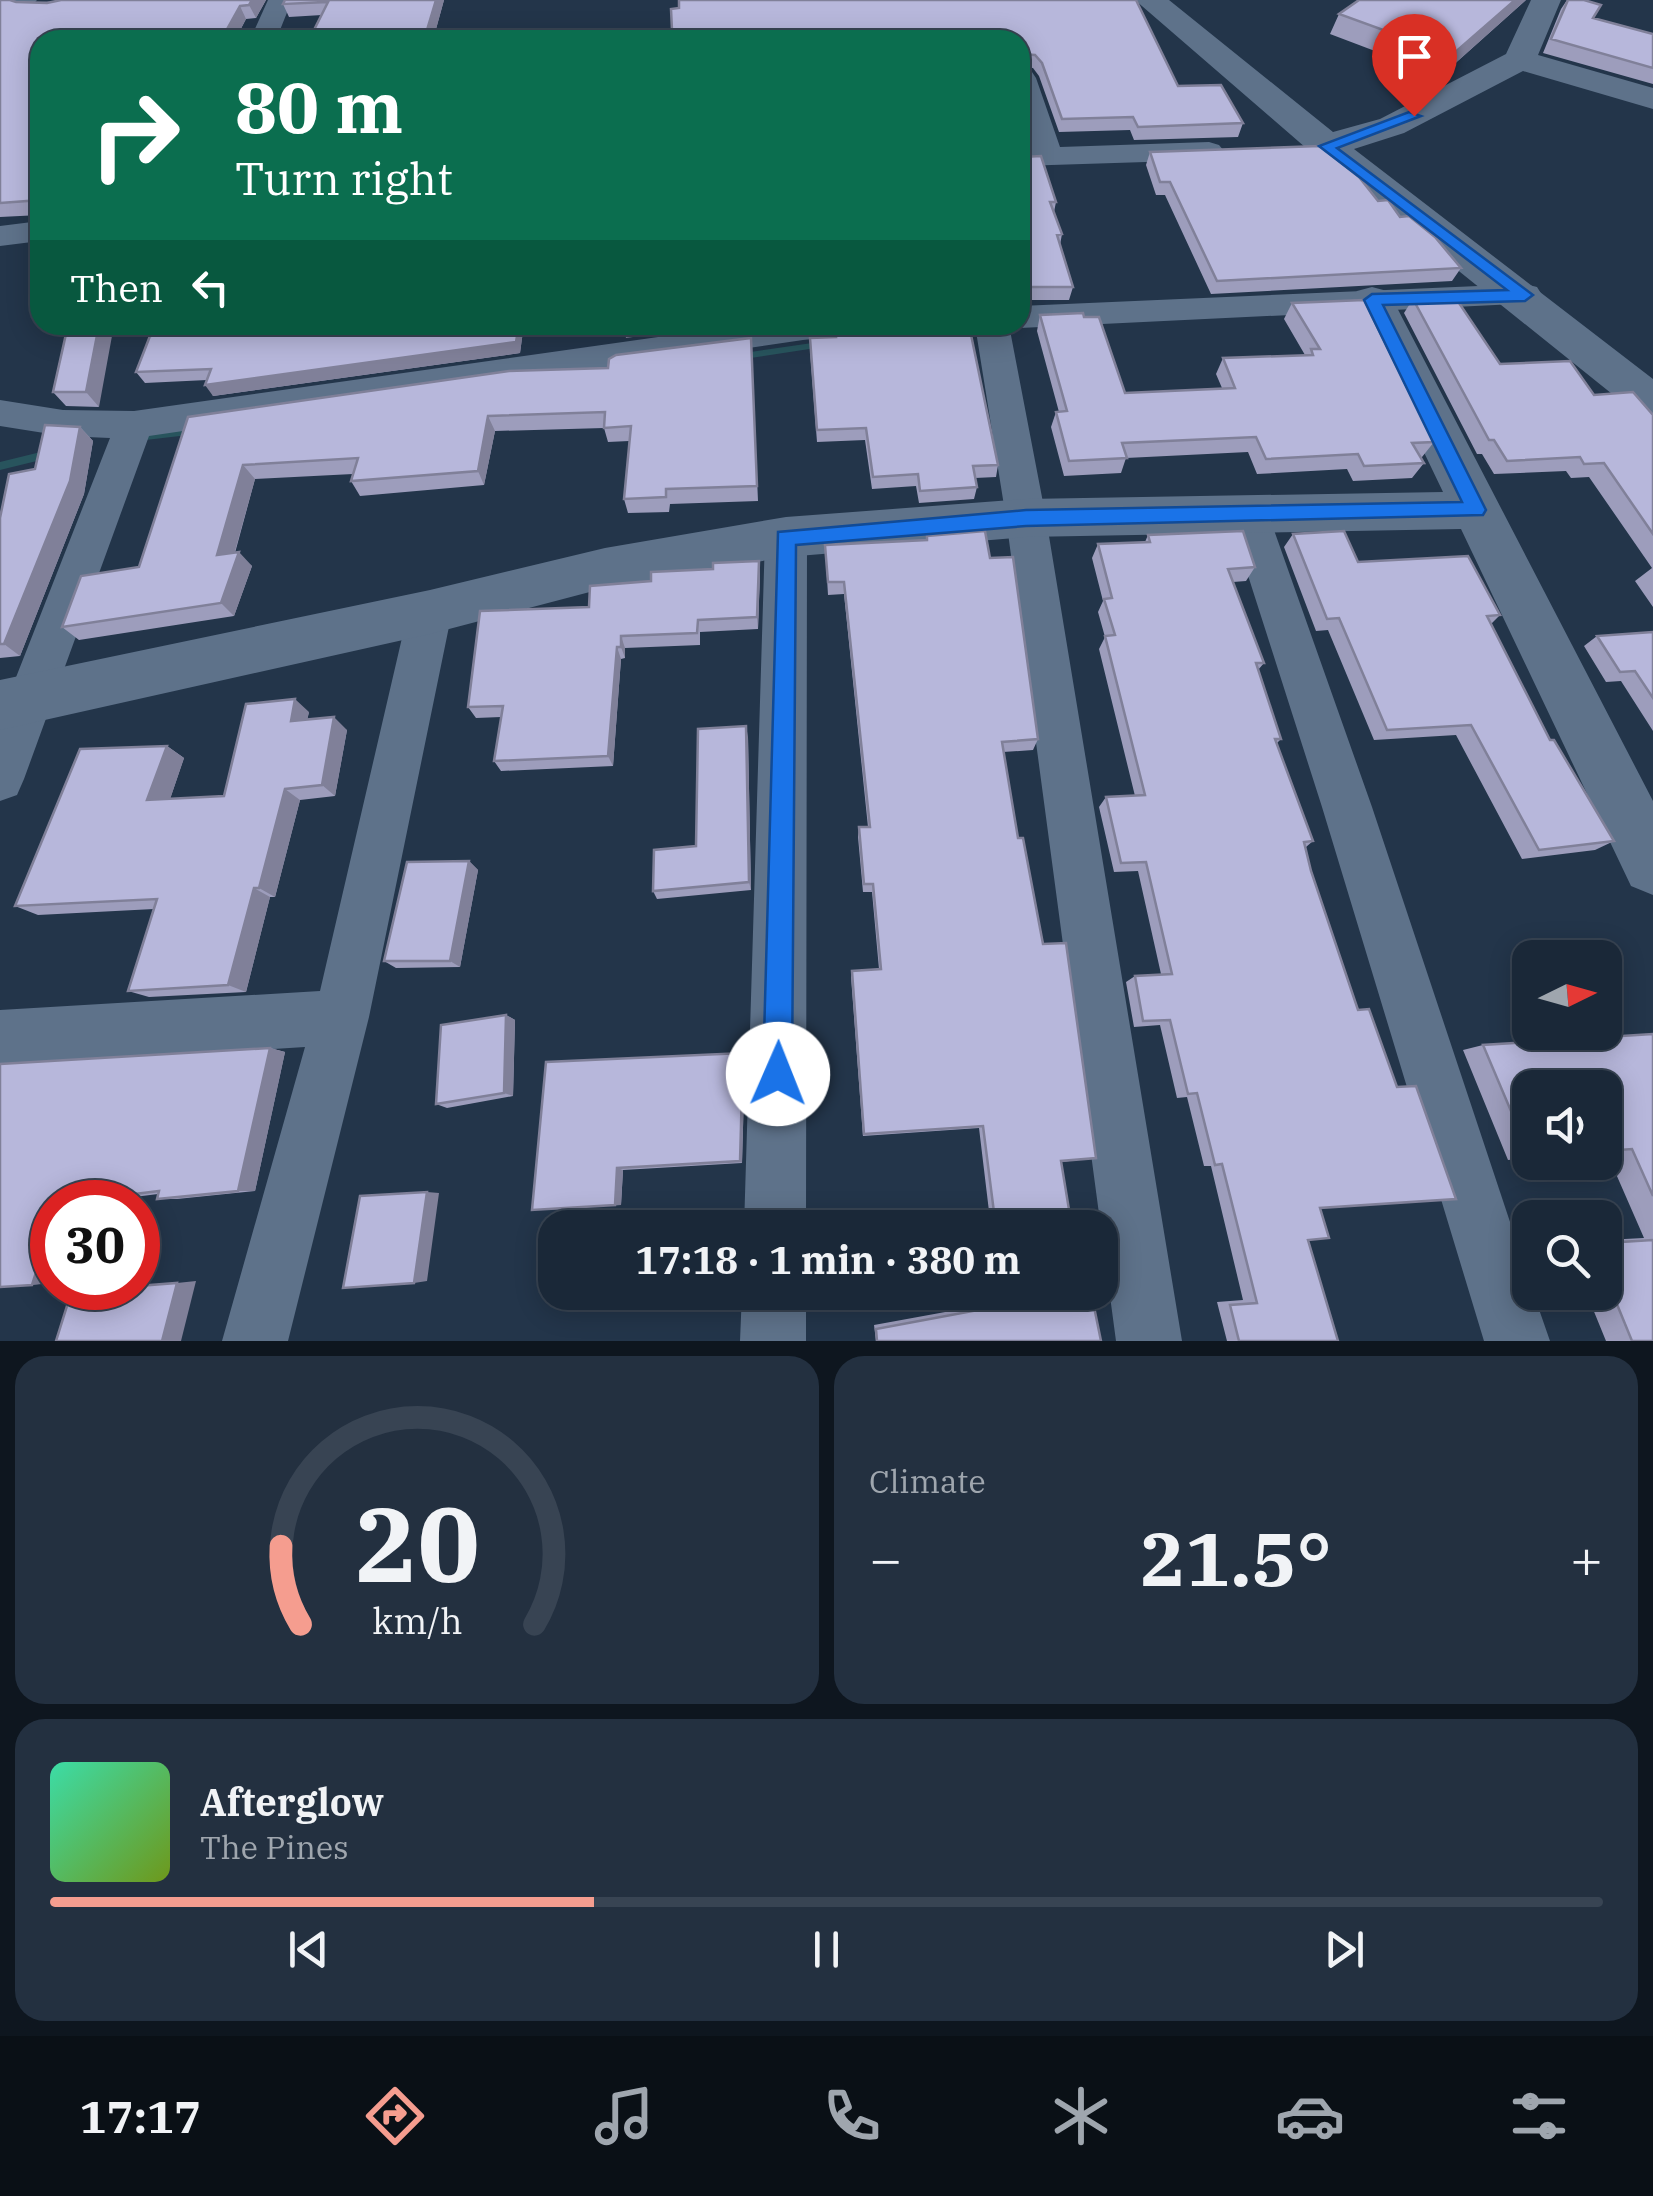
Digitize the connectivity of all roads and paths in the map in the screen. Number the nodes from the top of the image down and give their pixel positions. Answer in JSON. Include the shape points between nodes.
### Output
{"nodes":[{"id":1,"x":280,"y":0,"type":"edge"},
{"id":2,"x":1150,"y":0,"type":"edge"},
{"id":3,"x":1546,"y":0,"type":"edge"},
{"id":4,"x":22,"y":3,"type":"edge"},
{"id":5,"x":55,"y":3,"type":"edge"},
{"id":6,"x":0,"y":25,"type":"edge"},
{"id":7,"x":267,"y":30,"type":"edge"},
{"id":8,"x":1520,"y":60,"type":"junction"},
{"id":9,"x":1653,"y":99,"type":"edge"},
{"id":10,"x":1030,"y":130,"type":"edge"},
{"id":11,"x":1307,"y":147,"type":"junction"},
{"id":12,"x":1232,"y":150,"type":"edge"},
{"id":13,"x":1034,"y":156,"type":"edge"},
{"id":14,"x":30,"y":232,"type":"edge"},
{"id":15,"x":0,"y":236,"type":"edge"},
{"id":16,"x":1525,"y":295,"type":"junction"},
{"id":17,"x":1372,"y":300,"type":"junction"},
{"id":18,"x":1030,"y":316,"type":"edge"},
{"id":19,"x":755,"y":335,"type":"edge"},
{"id":20,"x":994,"y":335,"type":"edge"},
{"id":21,"x":1653,"y":403,"type":"edge"},
{"id":22,"x":0,"y":413,"type":"edge"},
{"id":23,"x":134,"y":424,"type":"junction"},
{"id":24,"x":1476,"y":510,"type":"junction"},
{"id":25,"x":1248,"y":513,"type":"junction"},
{"id":26,"x":1026,"y":518,"type":"junction"},
{"id":27,"x":786,"y":537,"type":"junction"},
{"id":28,"x":430,"y":612,"type":"junction"},
{"id":29,"x":15,"y":702,"type":"edge"},
{"id":30,"x":0,"y":779,"type":"edge"},
{"id":31,"x":1637,"y":799,"type":"edge"},
{"id":32,"x":1653,"y":865,"type":"edge"},
{"id":33,"x":341,"y":1017,"type":"junction"},
{"id":34,"x":0,"y":1038,"type":"edge"},
{"id":35,"x":775,"y":1210,"type":"edge"},
{"id":36,"x":774,"y":1310,"type":"edge"},
{"id":37,"x":254,"y":1341,"type":"edge"},
{"id":38,"x":773,"y":1341,"type":"edge"},
{"id":39,"x":1148,"y":1341,"type":"edge"},
{"id":40,"x":1517,"y":1341,"type":"edge"}],
"edges":[{"from":1,"to":7,"type":"street"},
{"from":2,"to":11,"type":"street"},
{"from":3,"to":8,"type":"street"},
{"from":4,"to":5,"type":"street"},
{"from":4,"to":6,"type":"street"},
{"from":8,"to":9,"type":"street"},
{"from":8,"to":11,"type":"street","via":[[1392,126]]},
{"from":10,"to":13,"type":"street"},
{"from":11,"to":16,"type":"street"},
{"from":12,"to":13,"type":"street"},
{"from":14,"to":15,"type":"street"},
{"from":16,"to":17,"type":"street"},
{"from":16,"to":21,"type":"street"},
{"from":17,"to":18,"type":"street"},
{"from":17,"to":24,"type":"street"},
{"from":19,"to":23,"type":"street"},
{"from":20,"to":26,"type":"street"},
{"from":22,"to":23,"type":"street","via":[[63,424]]},
{"from":23,"to":29,"type":"street"},
{"from":24,"to":25,"type":"street"},
{"from":24,"to":31,"type":"street"},
{"from":25,"to":26,"type":"street"},
{"from":25,"to":40,"type":"street"},
{"from":26,"to":27,"type":"street"},
{"from":26,"to":39,"type":"street"},
{"from":27,"to":28,"type":"street","via":[[605,568]]},
{"from":27,"to":35,"type":"street"},
{"from":28,"to":29,"type":"street"},
{"from":28,"to":33,"type":"street"},
{"from":29,"to":30,"type":"street"},
{"from":31,"to":32,"type":"street"},
{"from":33,"to":34,"type":"street"},
{"from":33,"to":37,"type":"street"},
{"from":36,"to":38,"type":"street"}]}
